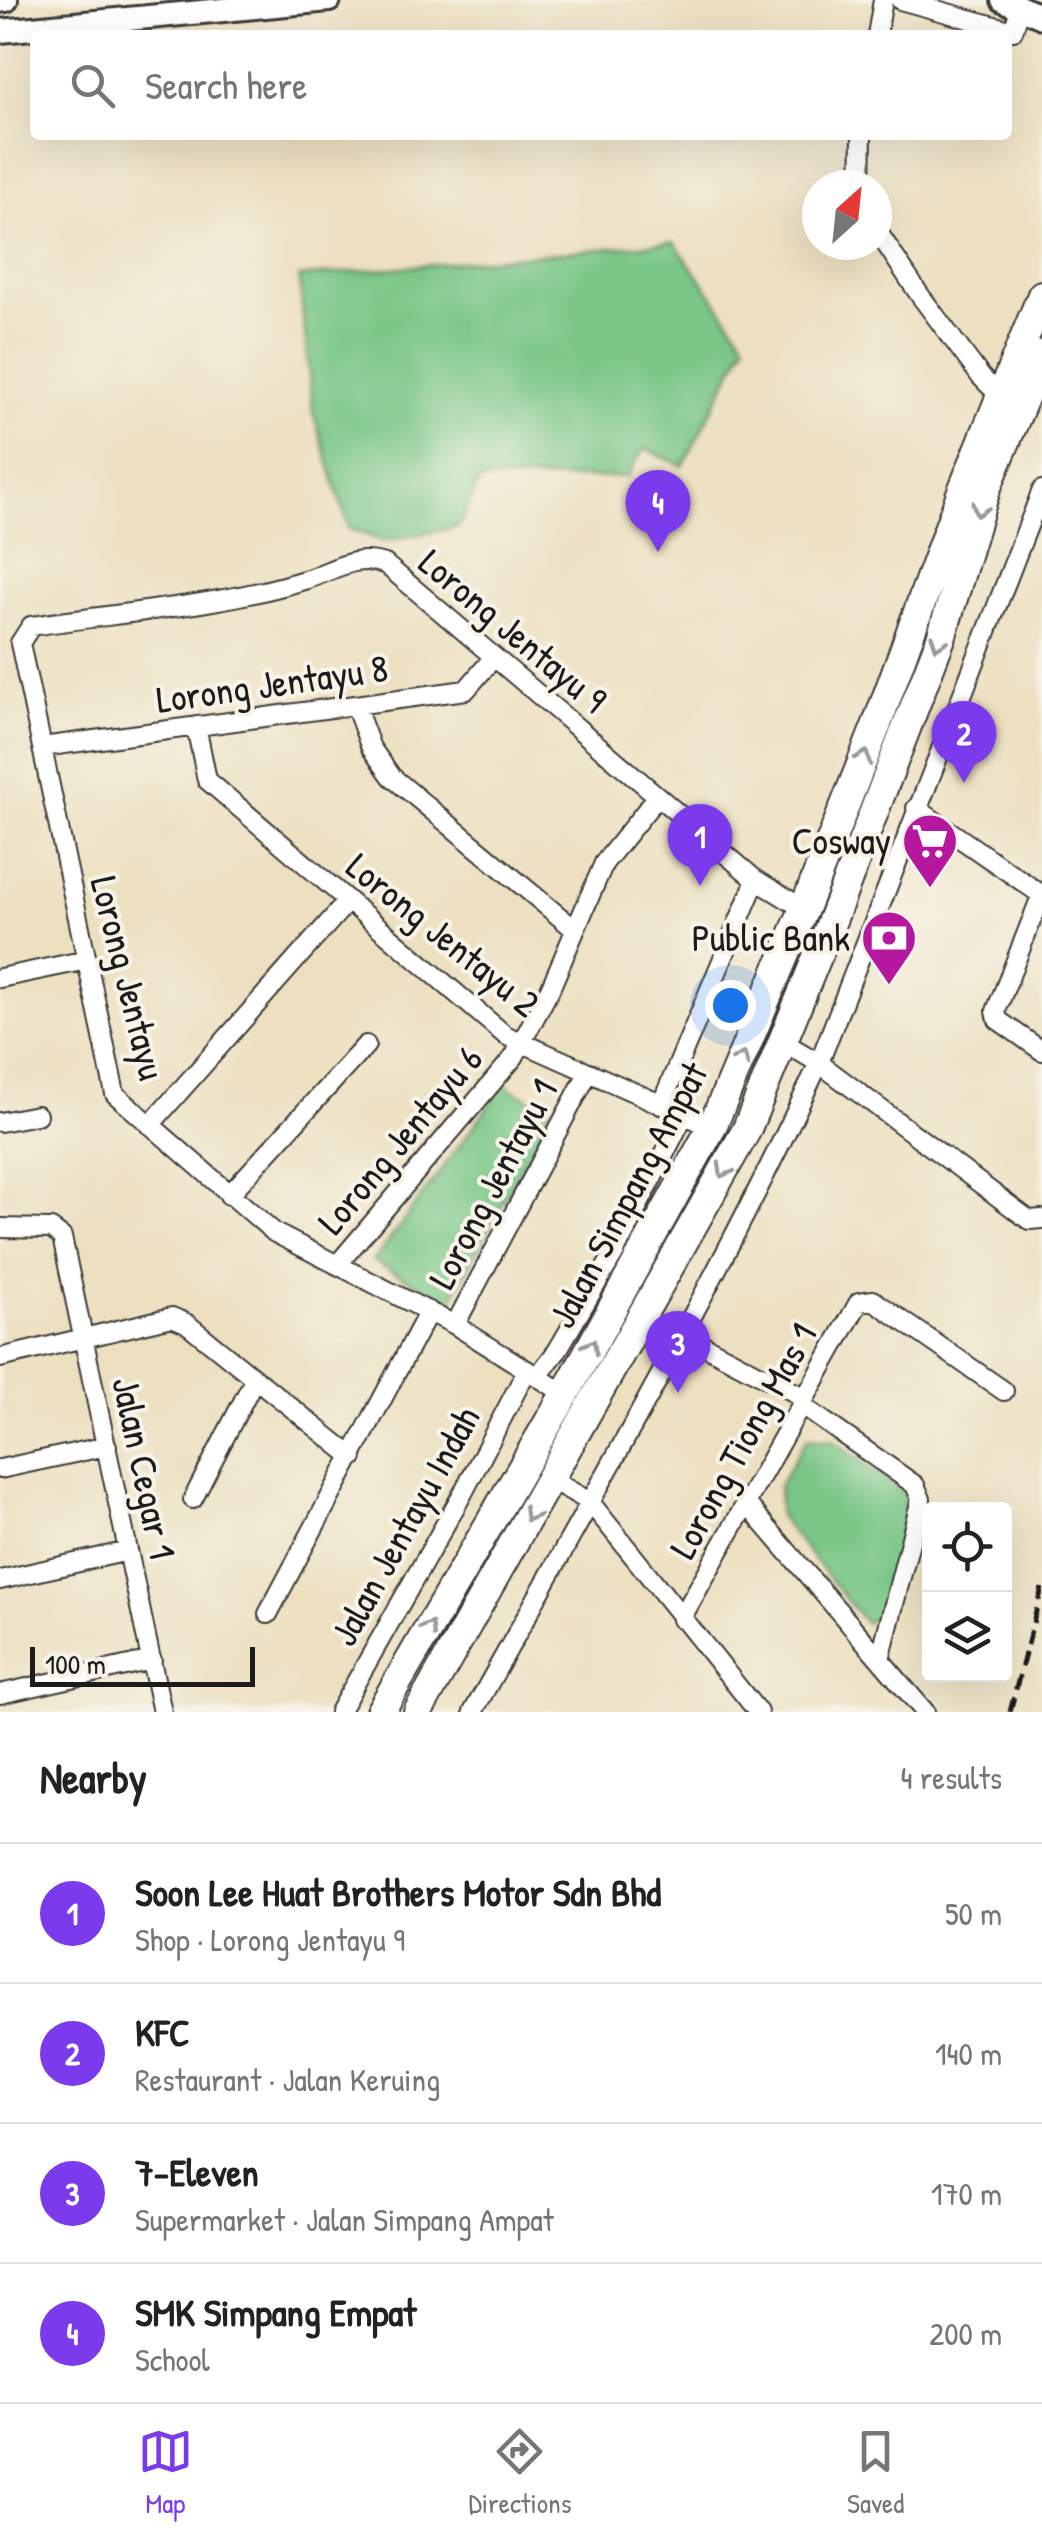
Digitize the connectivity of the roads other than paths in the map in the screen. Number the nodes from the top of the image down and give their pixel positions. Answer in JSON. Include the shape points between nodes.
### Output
{"nodes":[{"id":1,"x":328,"y":0,"type":"edge"},
{"id":2,"x":883,"y":0,"type":"edge"},
{"id":3,"x":900,"y":0,"type":"edge"},
{"id":4,"x":1022,"y":8,"type":"edge"},
{"id":5,"x":879,"y":30,"type":"edge"},
{"id":6,"x":1009,"y":30,"type":"edge"},
{"id":7,"x":0,"y":31,"type":"edge"},
{"id":8,"x":1012,"y":31,"type":"edge"},
{"id":9,"x":861,"y":140,"type":"edge"},
{"id":10,"x":861,"y":170,"type":"edge"},
{"id":11,"x":892,"y":253,"type":"edge"},
{"id":12,"x":1042,"y":295,"type":"edge"},
{"id":13,"x":1039,"y":370,"type":"edge"},
{"id":14,"x":1000,"y":396,"type":"junction"},
{"id":15,"x":1042,"y":490,"type":"edge"},
{"id":16,"x":20,"y":643,"type":"joint"},
{"id":17,"x":494,"y":657,"type":"junction"},
{"id":18,"x":355,"y":705,"type":"junction"},
{"id":19,"x":196,"y":726,"type":"junction"},
{"id":20,"x":42,"y":747,"type":"junction"},
{"id":21,"x":656,"y":797,"type":"junction"},
{"id":22,"x":916,"y":808,"type":"junction"},
{"id":23,"x":756,"y":880,"type":"junction"},
{"id":24,"x":1042,"y":895,"type":"edge"},
{"id":25,"x":347,"y":902,"type":"junction"},
{"id":26,"x":804,"y":909,"type":"junction"},
{"id":27,"x":573,"y":928,"type":"junction"},
{"id":28,"x":87,"y":960,"type":"junction"},
{"id":29,"x":0,"y":978,"type":"edge"},
{"id":30,"x":783,"y":1042,"type":"junction"},
{"id":31,"x":523,"y":1044,"type":"junction"},
{"id":32,"x":366,"y":1045,"type":"dead end"},
{"id":33,"x":1042,"y":1051,"type":"edge"},
{"id":34,"x":818,"y":1062,"type":"junction"},
{"id":35,"x":588,"y":1073,"type":"junction"},
{"id":36,"x":661,"y":1105,"type":"junction"},
{"id":37,"x":37,"y":1115,"type":"dead end"},
{"id":38,"x":684,"y":1115,"type":"junction"},
{"id":39,"x":0,"y":1122,"type":"edge"},
{"id":40,"x":150,"y":1125,"type":"junction"},
{"id":41,"x":712,"y":1128,"type":"junction"},
{"id":42,"x":229,"y":1194,"type":"junction"},
{"id":43,"x":1042,"y":1220,"type":"edge"},
{"id":44,"x":0,"y":1228,"type":"edge"},
{"id":45,"x":336,"y":1265,"type":"junction"},
{"id":46,"x":429,"y":1311,"type":"junction"},
{"id":47,"x":455,"y":1325,"type":"junction"},
{"id":48,"x":682,"y":1334,"type":"junction"},
{"id":49,"x":84,"y":1340,"type":"junction"},
{"id":50,"x":0,"y":1358,"type":"edge"},
{"id":51,"x":532,"y":1373,"type":"junction"},
{"id":52,"x":254,"y":1380,"type":"junction"},
{"id":53,"x":1004,"y":1390,"type":"dead end"},
{"id":54,"x":565,"y":1394,"type":"junction"},
{"id":55,"x":803,"y":1402,"type":"junction"},
{"id":56,"x":107,"y":1446,"type":"junction"},
{"id":57,"x":352,"y":1457,"type":"junction"},
{"id":58,"x":0,"y":1469,"type":"edge"},
{"id":59,"x":550,"y":1479,"type":"junction"},
{"id":60,"x":193,"y":1499,"type":"dead end"},
{"id":61,"x":590,"y":1502,"type":"junction"},
{"id":62,"x":746,"y":1503,"type":"junction"},
{"id":63,"x":128,"y":1552,"type":"junction"},
{"id":64,"x":0,"y":1580,"type":"edge"},
{"id":65,"x":268,"y":1614,"type":"dead end"},
{"id":66,"x":681,"y":1618,"type":"junction"},
{"id":67,"x":880,"y":1659,"type":"junction"},
{"id":68,"x":152,"y":1660,"type":"junction"},
{"id":69,"x":0,"y":1694,"type":"edge"},
{"id":70,"x":162,"y":1712,"type":"edge"},
{"id":71,"x":339,"y":1712,"type":"edge"},
{"id":72,"x":380,"y":1712,"type":"edge"},
{"id":73,"x":418,"y":1712,"type":"edge"},
{"id":74,"x":473,"y":1712,"type":"edge"},
{"id":75,"x":758,"y":1712,"type":"edge"},
{"id":76,"x":925,"y":1712,"type":"edge"}],
"edges":[{"from":1,"to":7,"type":"main road"},
{"from":2,"to":5,"type":"street"},
{"from":3,"to":6,"type":"street"},
{"from":4,"to":8,"type":"street"},
{"from":9,"to":10,"type":"street"},
{"from":11,"to":14,"type":"street"},
{"from":12,"to":14,"type":"highway","name":"Jalan Simpang Ampat"},
{"from":13,"to":30,"type":"highway","name":"Jalan Simpang Ampat","one_way":true,"via":[[986,489],[940,638]]},
{"from":26,"to":14,"type":"highway","name":"Jalan Simpang Ampat","one_way":true},
{"from":15,"to":22,"type":"street"},
{"from":16,"to":17,"type":"street","name":"Lorong Jentayu 9","via":[[31,626],[273,589],[347,561],[371,560]]},
{"from":16,"to":20,"type":"street","name":"Lorong Jentayu"},
{"from":17,"to":18,"type":"street","name":"Lorong Jentayu 8","via":[[466,690]]},
{"from":17,"to":21,"type":"street","name":"Lorong Jentayu 9"},
{"from":18,"to":19,"type":"street","name":"Lorong Jentayu 8"},
{"from":18,"to":27,"type":"street","via":[[371,748],[392,776]]},
{"from":19,"to":20,"type":"street","name":"Lorong Jentayu 8"},
{"from":19,"to":25,"type":"street","name":"Lorong Jentayu 2","via":[[207,780]]},
{"from":20,"to":28,"type":"street","name":"Lorong Jentayu"},
{"from":21,"to":23,"type":"street","name":"Lorong Jentayu 9"},
{"from":21,"to":27,"type":"street","name":"Lorong Jentayu 6","via":[[604,863]]},
{"from":22,"to":24,"type":"street"},
{"from":22,"to":34,"type":"street"},
{"from":23,"to":26,"type":"street","name":"Lorong Jentayu 9"},
{"from":23,"to":36,"type":"street"},
{"from":24,"to":33,"type":"street","via":[[996,1011],[998,1020]]},
{"from":25,"to":31,"type":"street","name":"Lorong Jentayu 2"},
{"from":25,"to":40,"type":"street"},
{"from":41,"to":26,"type":"highway","name":"Jalan Simpang Ampat","one_way":true},
{"from":27,"to":31,"type":"street","name":"Lorong Jentayu 6"},
{"from":28,"to":29,"type":"street"},
{"from":28,"to":40,"type":"street","name":"Lorong Jentayu","via":[[115,1094]]},
{"from":30,"to":34,"type":"street"},
{"from":30,"to":59,"type":"highway","name":"Jalan Simpang Ampat","one_way":true,"via":[[746,1131]]},
{"from":31,"to":35,"type":"street","name":"Lorong Jentayu 2"},
{"from":31,"to":45,"type":"street","name":"Lorong Jentayu 6"},
{"from":32,"to":42,"type":"street"},
{"from":34,"to":43,"type":"street","via":[[1029,1220]]},
{"from":34,"to":48,"type":"street"},
{"from":35,"to":36,"type":"street","name":"Lorong Jentayu 2"},
{"from":35,"to":47,"type":"street","name":"Lorong Jentayu 1"},
{"from":36,"to":38,"type":"street","name":"Lorong Jentayu 2"},
{"from":37,"to":39,"type":"street"},
{"from":38,"to":41,"type":"street","name":"Lorong Jentayu 2"},
{"from":38,"to":51,"type":"street","name":"Jalan Jentayu Indah","via":[[558,1350]]},
{"from":40,"to":42,"type":"street","name":"Lorong Jentayu"},
{"from":54,"to":41,"type":"highway","name":"Jalan Simpang Ampat","one_way":true},
{"from":42,"to":45,"type":"street","name":"Lorong Jentayu","via":[[275,1233]]},
{"from":44,"to":49,"type":"street","name":"Jalan Cegar 1","via":[[51,1229],[62,1237]]},
{"from":45,"to":46,"type":"street","name":"Lorong Jentayu"},
{"from":46,"to":47,"type":"street","name":"Lorong Jentayu"},
{"from":46,"to":57,"type":"street"},
{"from":47,"to":51,"type":"street","name":"Lorong Jentayu"},
{"from":48,"to":55,"type":"street"},
{"from":48,"to":61,"type":"street"},
{"from":49,"to":50,"type":"street"},
{"from":49,"to":52,"type":"street","via":[[172,1317]]},
{"from":49,"to":56,"type":"street","name":"Jalan Cegar 1"},
{"from":51,"to":54,"type":"street","name":"Lorong Jentayu"},
{"from":51,"to":71,"type":"street","name":"Jalan Jentayu Indah"},
{"from":52,"to":57,"type":"street"},
{"from":52,"to":60,"type":"street"},
{"from":53,"to":55,"type":"street","name":"Lorong Tiong Mas 1","via":[[865,1299]]},
{"from":72,"to":54,"type":"highway","name":"Jalan Simpang Ampat","one_way":true},
{"from":55,"to":62,"type":"street","name":"Lorong Tiong Mas 1"},
{"from":55,"to":67,"type":"street","via":[[920,1492]]},
{"from":56,"to":58,"type":"street"},
{"from":56,"to":63,"type":"street","name":"Jalan Cegar 1"},
{"from":57,"to":65,"type":"street"},
{"from":59,"to":61,"type":"street"},
{"from":59,"to":73,"type":"highway","name":"Jalan Simpang Ampat","one_way":true},
{"from":61,"to":66,"type":"street"},
{"from":61,"to":74,"type":"street"},
{"from":62,"to":66,"type":"street","name":"Lorong Tiong Mas 1"},
{"from":62,"to":67,"type":"street"},
{"from":63,"to":64,"type":"street"},
{"from":63,"to":68,"type":"street","name":"Jalan Cegar 1"},
{"from":66,"to":75,"type":"street"},
{"from":67,"to":76,"type":"street"},
{"from":68,"to":69,"type":"street"},
{"from":68,"to":70,"type":"street","name":"Jalan Cegar 1"}]}
